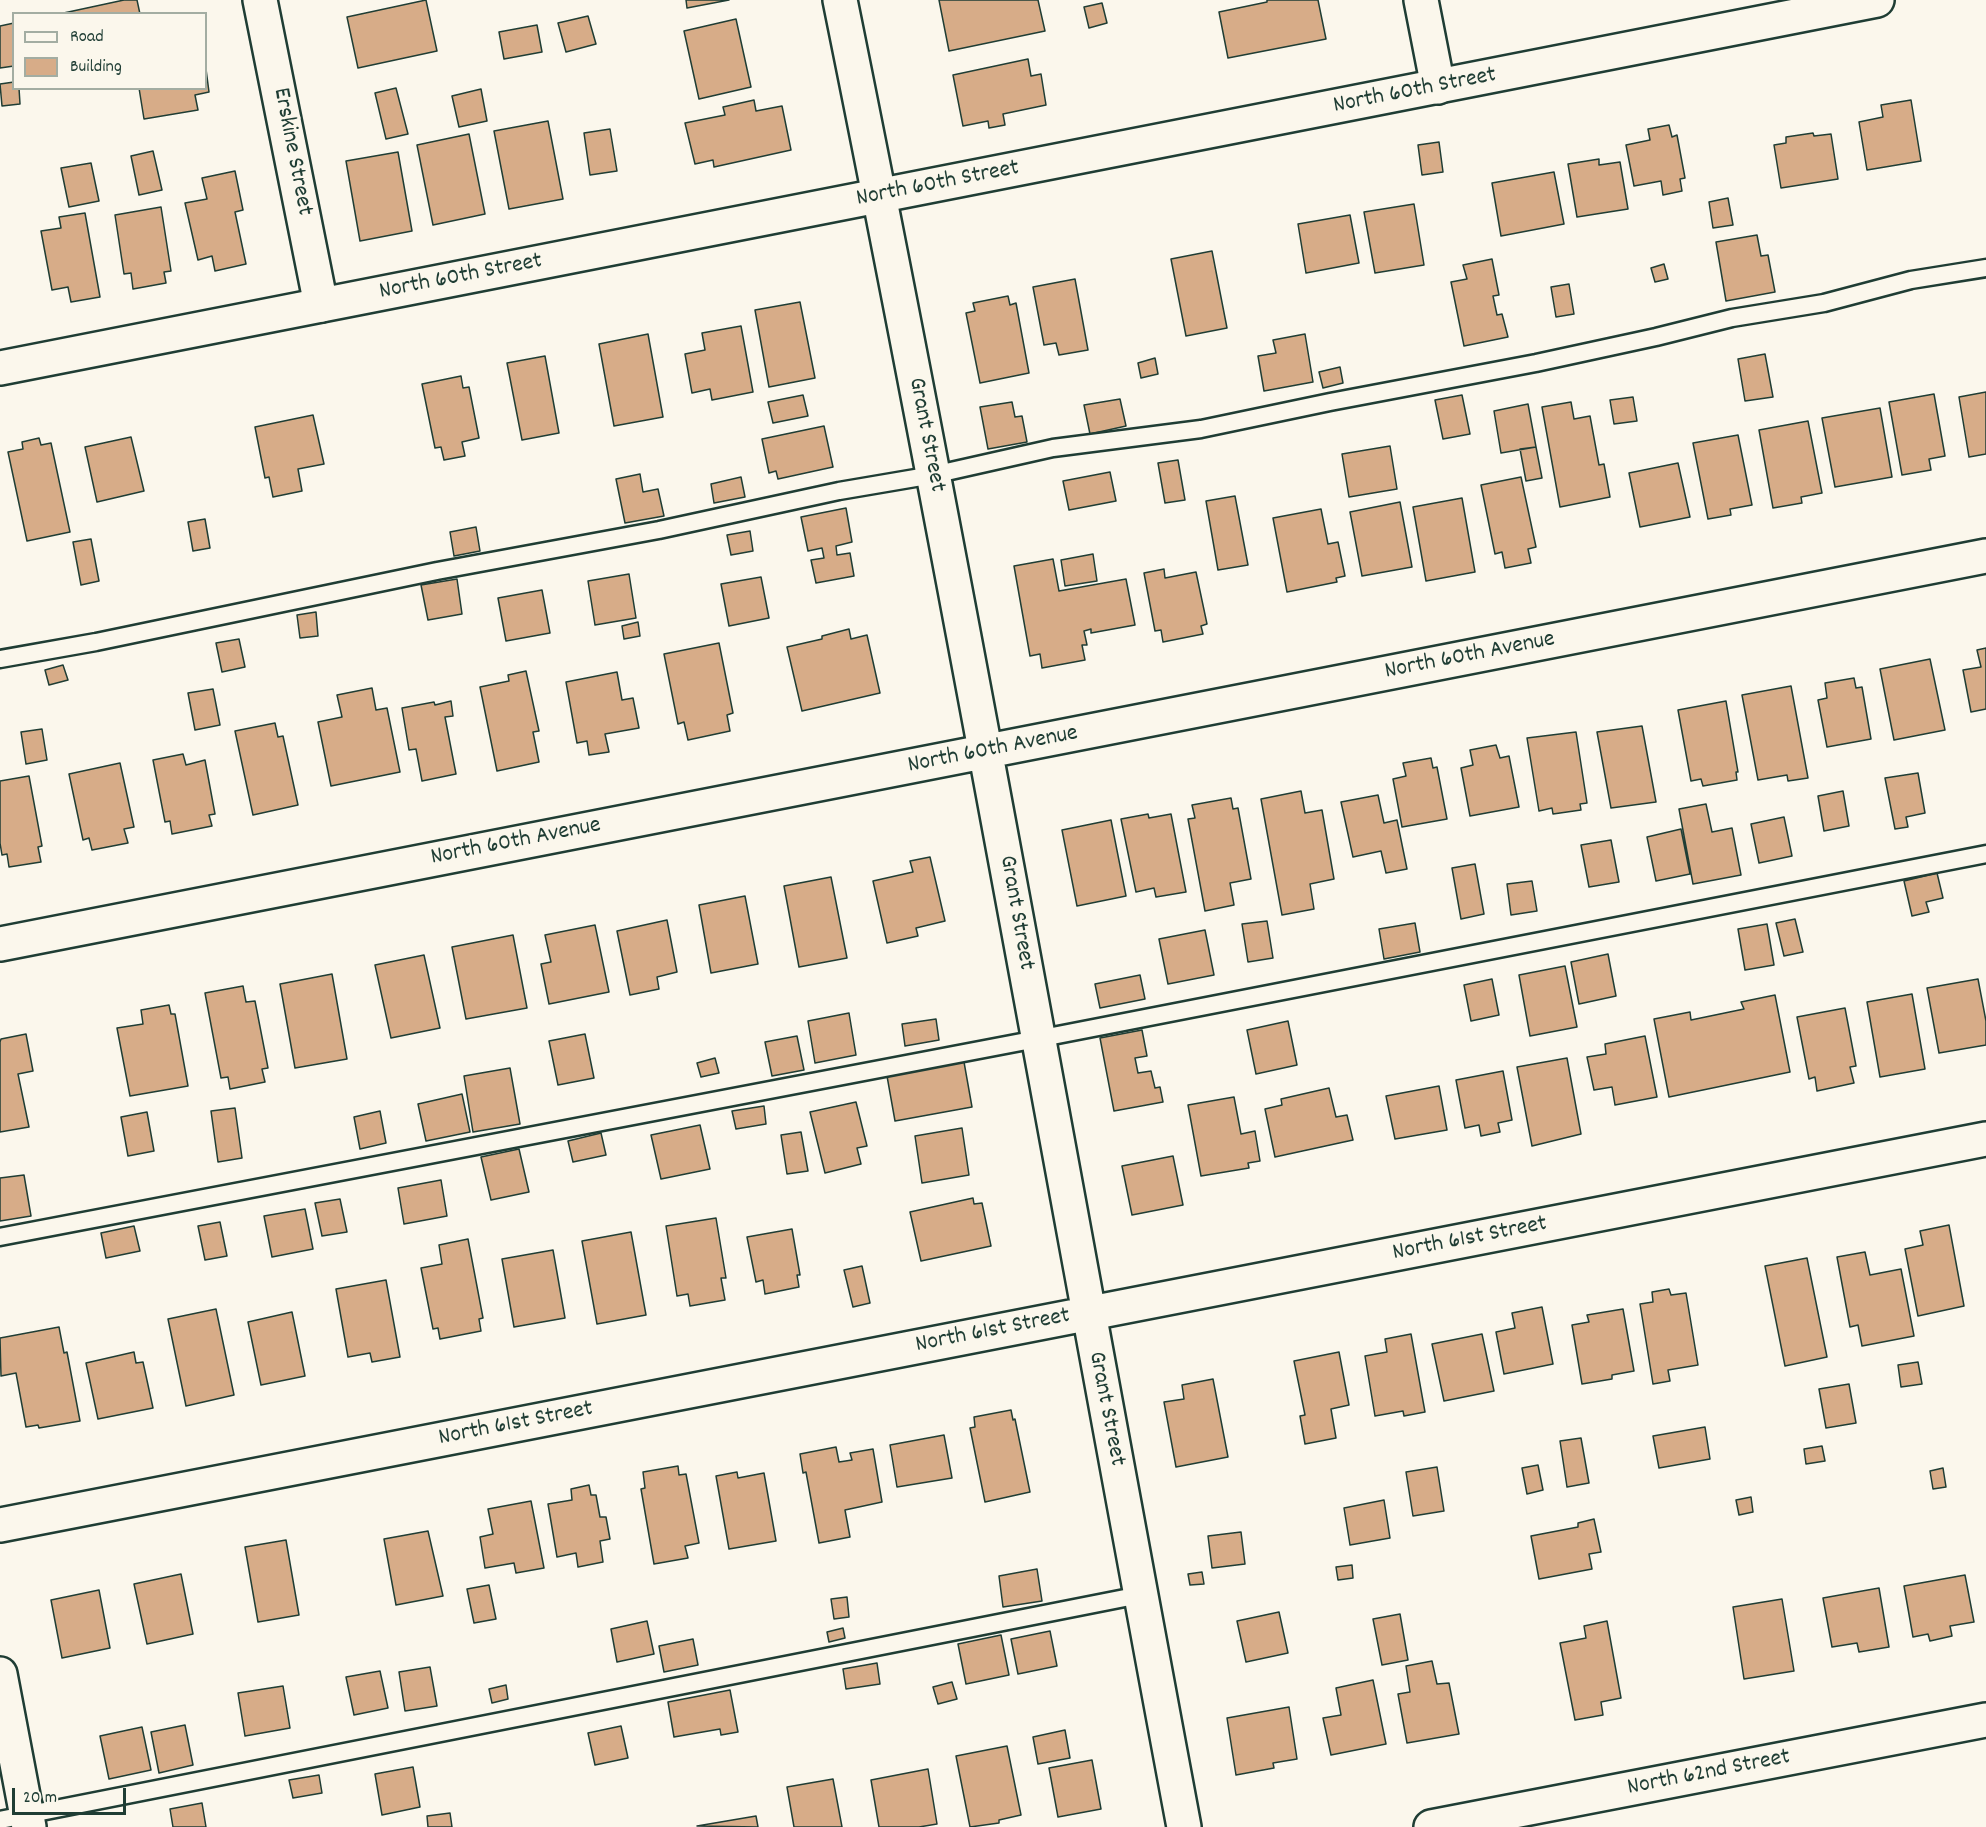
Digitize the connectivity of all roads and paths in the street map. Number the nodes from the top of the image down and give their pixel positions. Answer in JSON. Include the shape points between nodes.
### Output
{"nodes":[{"id":1,"x":260,"y":0,"type":"edge"},
{"id":2,"x":840,"y":0,"type":"edge"},
{"id":3,"x":1421,"y":0,"type":"edge"},
{"id":4,"x":1877,"y":0,"type":"edge"},
{"id":5,"x":1438,"y":87,"type":"junction"},
{"id":6,"x":880,"y":196,"type":"junction"},
{"id":7,"x":1986,"y":268,"type":"edge"},
{"id":8,"x":321,"y":305,"type":"junction"},
{"id":9,"x":0,"y":368,"type":"edge"},
{"id":10,"x":933,"y":476,"type":"junction"},
{"id":11,"x":1986,"y":556,"type":"edge"},
{"id":12,"x":0,"y":659,"type":"edge"},
{"id":13,"x":986,"y":752,"type":"junction"},
{"id":14,"x":1986,"y":854,"type":"edge"},
{"id":15,"x":0,"y":944,"type":"edge"},
{"id":16,"x":1037,"y":1039,"type":"junction"},
{"id":17,"x":1986,"y":1139,"type":"edge"},
{"id":18,"x":0,"y":1237,"type":"edge"},
{"id":19,"x":1088,"y":1314,"type":"junction"},
{"id":20,"x":0,"y":1525,"type":"edge"},
{"id":21,"x":1140,"y":1595,"type":"junction"},
{"id":22,"x":0,"y":1674,"type":"edge"},
{"id":23,"x":1986,"y":1720,"type":"edge"},
{"id":24,"x":18,"y":1820,"type":"edge"},
{"id":25,"x":1184,"y":1827,"type":"edge"},
{"id":26,"x":1431,"y":1827,"type":"edge"}],
"edges":[{"from":1,"to":8,"type":"street","name":"Erskine Street"},
{"from":2,"to":6,"type":"street","name":"Grant Street"},
{"from":3,"to":5,"type":"street"},
{"from":4,"to":5,"type":"street","name":"North 60th Street"},
{"from":5,"to":6,"type":"street","name":"North 60th Street"},
{"from":6,"to":8,"type":"street","name":"North 60th Street"},
{"from":6,"to":10,"type":"street","name":"Grant Street"},
{"from":7,"to":10,"type":"lane","via":[[1911,280],[1824,303],[1732,318],[1536,363],[1201,429],[1053,448]]},
{"from":8,"to":9,"type":"street","name":"North 60th Street"},
{"from":10,"to":12,"type":"lane","via":[[839,491]]},
{"from":10,"to":13,"type":"street","name":"Grant Street"},
{"from":11,"to":13,"type":"street","name":"North 60th Avenue"},
{"from":13,"to":15,"type":"street","name":"North 60th Avenue"},
{"from":13,"to":16,"type":"street","name":"Grant Street"},
{"from":14,"to":16,"type":"lane"},
{"from":16,"to":18,"type":"lane"},
{"from":16,"to":19,"type":"street","name":"Grant Street"},
{"from":17,"to":19,"type":"street","name":"North 61st Street"},
{"from":19,"to":20,"type":"street","name":"North 61st Street"},
{"from":19,"to":21,"type":"street","name":"Grant Street"},
{"from":21,"to":24,"type":"lane"},
{"from":21,"to":25,"type":"street","name":"Grant Street"},
{"from":22,"to":24,"type":"street"},
{"from":23,"to":26,"type":"street","name":"North 62nd Street"}]}
